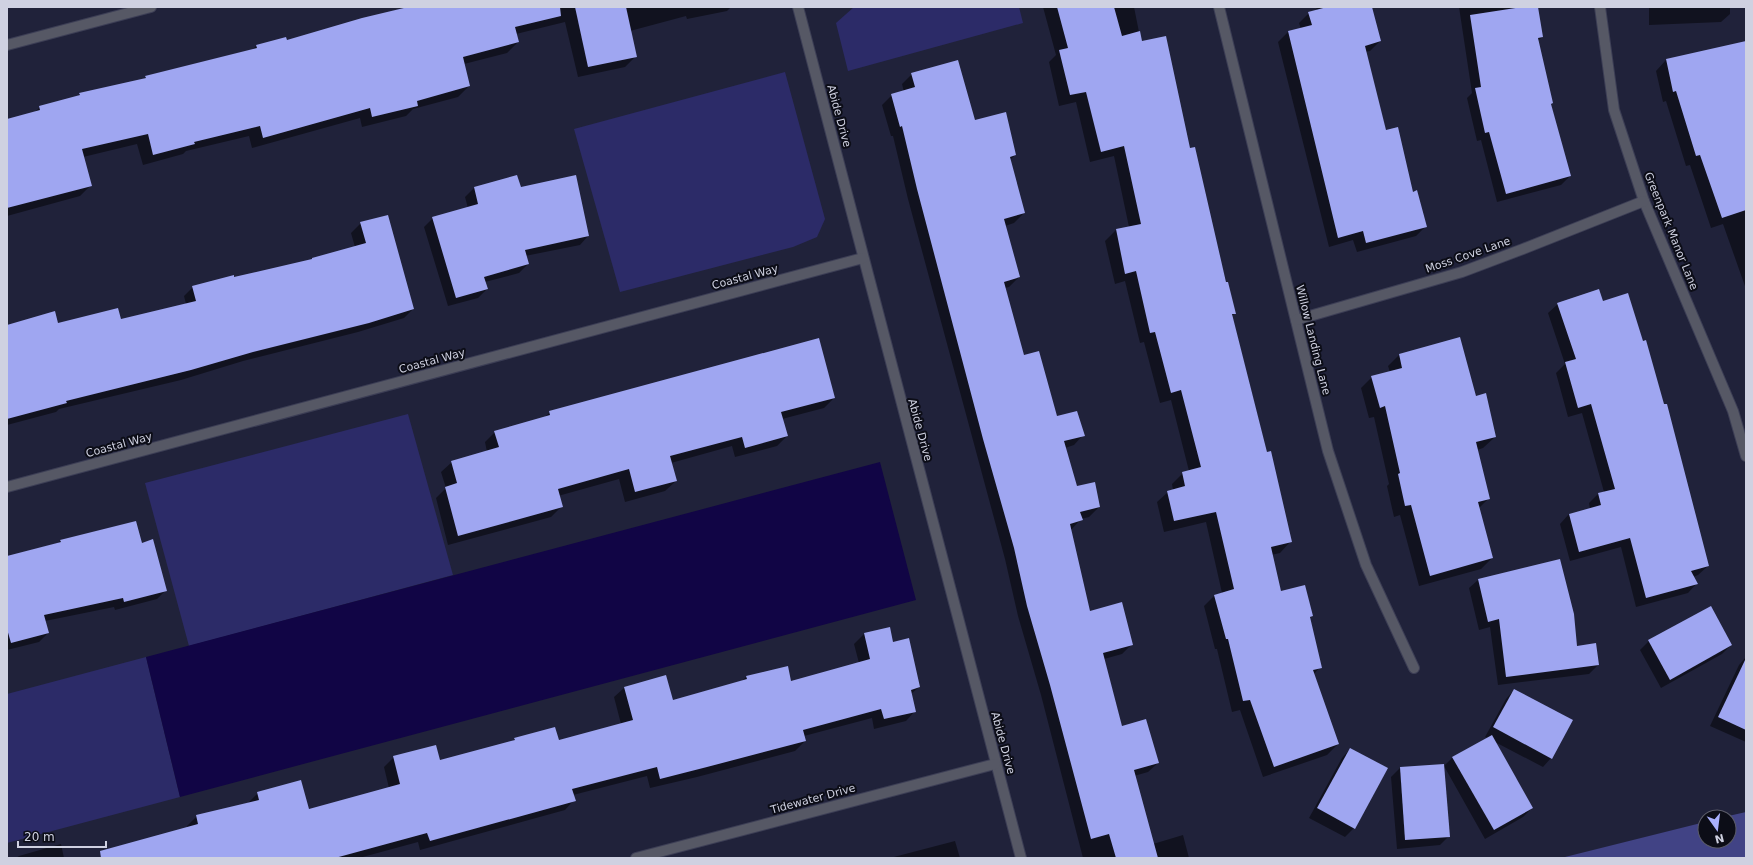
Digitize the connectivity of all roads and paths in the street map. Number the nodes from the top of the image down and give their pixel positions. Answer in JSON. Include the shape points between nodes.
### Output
{"nodes":[{"id":1,"x":150,"y":7,"type":"edge"},
{"id":2,"x":798,"y":7,"type":"edge"},
{"id":3,"x":1219,"y":7,"type":"edge"},
{"id":4,"x":1600,"y":7,"type":"edge"},
{"id":5,"x":7,"y":45,"type":"edge"},
{"id":6,"x":1644,"y":201,"type":"junction"},
{"id":7,"x":863,"y":258,"type":"junction"},
{"id":8,"x":1296,"y":320,"type":"junction"},
{"id":9,"x":1746,"y":456,"type":"edge"},
{"id":10,"x":7,"y":487,"type":"edge"},
{"id":11,"x":1414,"y":668,"type":"dead end"},
{"id":12,"x":995,"y":764,"type":"junction"},
{"id":13,"x":636,"y":858,"type":"edge"},
{"id":14,"x":1021,"y":858,"type":"edge"}],
"edges":[{"from":1,"to":5,"type":"street"},
{"from":2,"to":7,"type":"street","name":"Abide Drive"},
{"from":3,"to":8,"type":"street","name":"Willow Landing Lane"},
{"from":4,"to":6,"type":"street","name":"Greenpark Manor Lane","via":[[1614,110]]},
{"from":6,"to":8,"type":"street","name":"Moss Cove Lane","via":[[1462,272]]},
{"from":6,"to":9,"type":"street","name":"Greenpark Manor Lane","via":[[1732,411]]},
{"from":7,"to":10,"type":"street","name":"Coastal Way"},
{"from":7,"to":12,"type":"street","name":"Abide Drive"},
{"from":8,"to":11,"type":"street","name":"Willow Landing Lane","via":[[1328,451],[1366,565]]},
{"from":12,"to":13,"type":"street","name":"Tidewater Drive"},
{"from":12,"to":14,"type":"street","name":"Abide Drive"}]}
